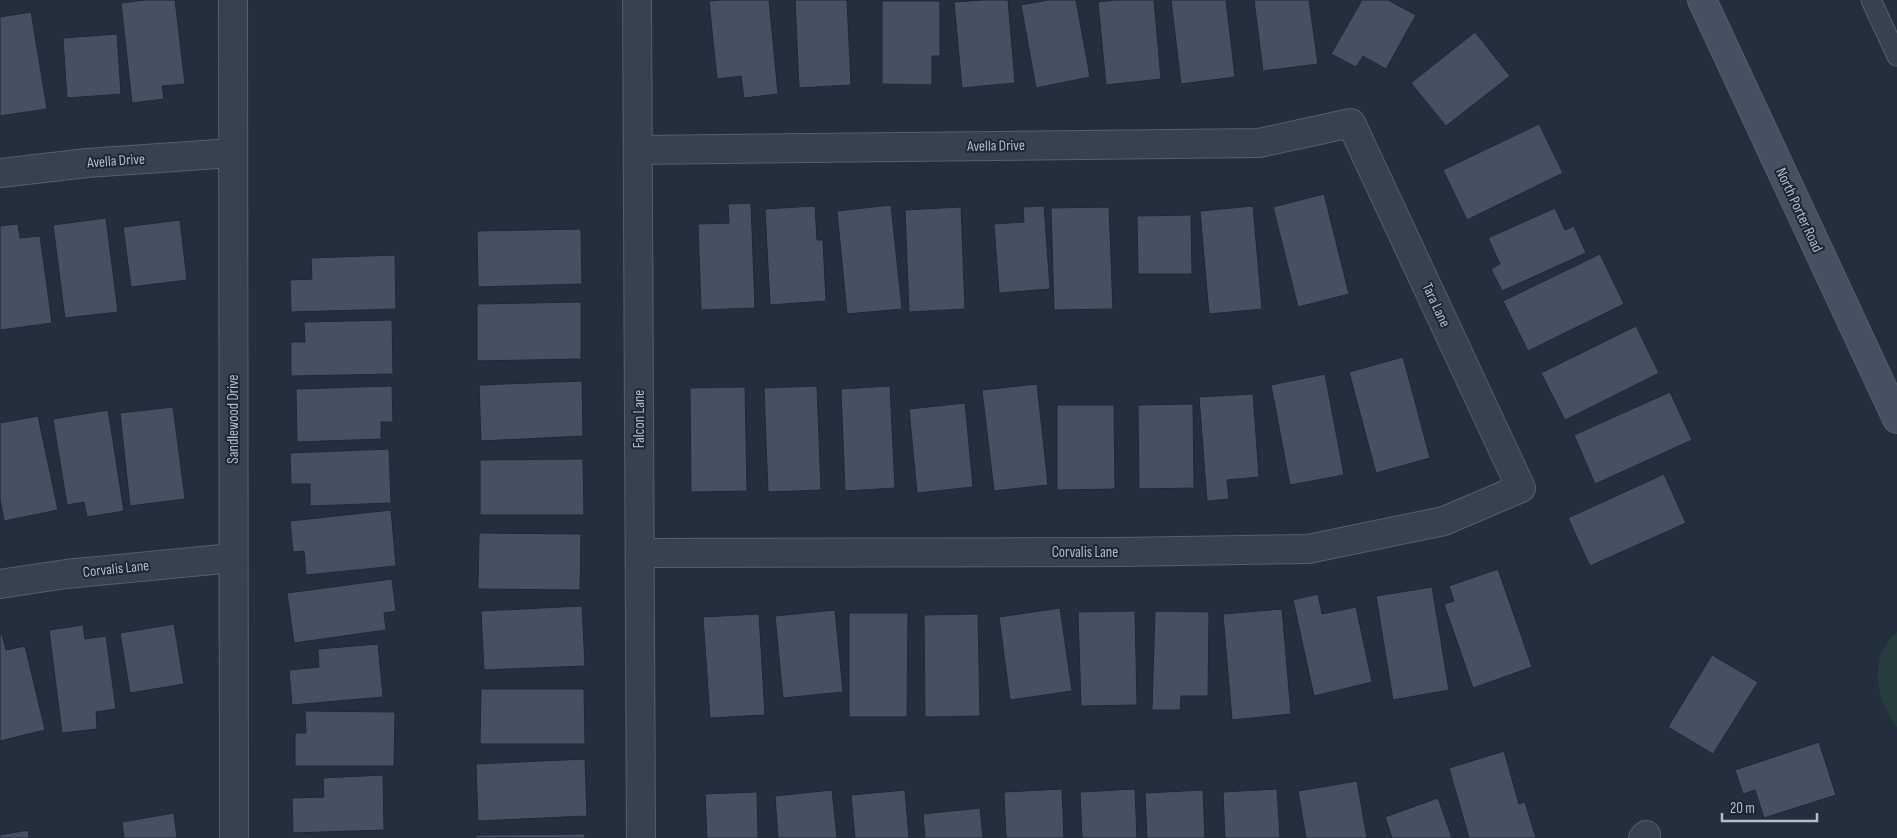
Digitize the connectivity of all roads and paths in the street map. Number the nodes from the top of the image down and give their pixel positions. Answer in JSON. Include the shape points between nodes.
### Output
{"nodes":[{"id":1,"x":233,"y":0,"type":"edge"},
{"id":2,"x":637,"y":0,"type":"edge"},
{"id":3,"x":1702,"y":0,"type":"edge"},
{"id":4,"x":1871,"y":0,"type":"edge"},
{"id":5,"x":1897,"y":56,"type":"edge"},
{"id":6,"x":1351,"y":123,"type":"joint"},
{"id":7,"x":638,"y":150,"type":"junction"},
{"id":8,"x":232,"y":152,"type":"junction"},
{"id":9,"x":0,"y":173,"type":"edge"},
{"id":10,"x":1896,"y":412,"type":"edge"},
{"id":11,"x":1521,"y":488,"type":"joint"},
{"id":12,"x":640,"y":553,"type":"junction"},
{"id":13,"x":233,"y":558,"type":"junction"},
{"id":14,"x":0,"y":584,"type":"edge"},
{"id":15,"x":234,"y":838,"type":"edge"},
{"id":16,"x":641,"y":838,"type":"edge"}],
"edges":[{"from":1,"to":8,"type":"street","name":"Sandlewood Drive"},
{"from":2,"to":7,"type":"street","name":"Falcon Lane"},
{"from":3,"to":10,"type":"street","name":"North Porter Road"},
{"from":4,"to":5,"type":"lane"},
{"from":6,"to":7,"type":"street","name":"Avella Drive","via":[[1259,143]]},
{"from":6,"to":11,"type":"street","name":"Tara Lane"},
{"from":7,"to":12,"type":"street","name":"Falcon Lane"},
{"from":8,"to":9,"type":"street","name":"Avella Drive"},
{"from":8,"to":13,"type":"street","name":"Sandlewood Drive"},
{"from":11,"to":12,"type":"street","name":"Corvalis Lane","via":[[1444,521],[1308,549]]},
{"from":12,"to":16,"type":"street","name":"Falcon Lane"},
{"from":13,"to":14,"type":"street","name":"Corvalis Lane","via":[[66,574]]},
{"from":13,"to":15,"type":"street","name":"Sandlewood Drive"}]}
